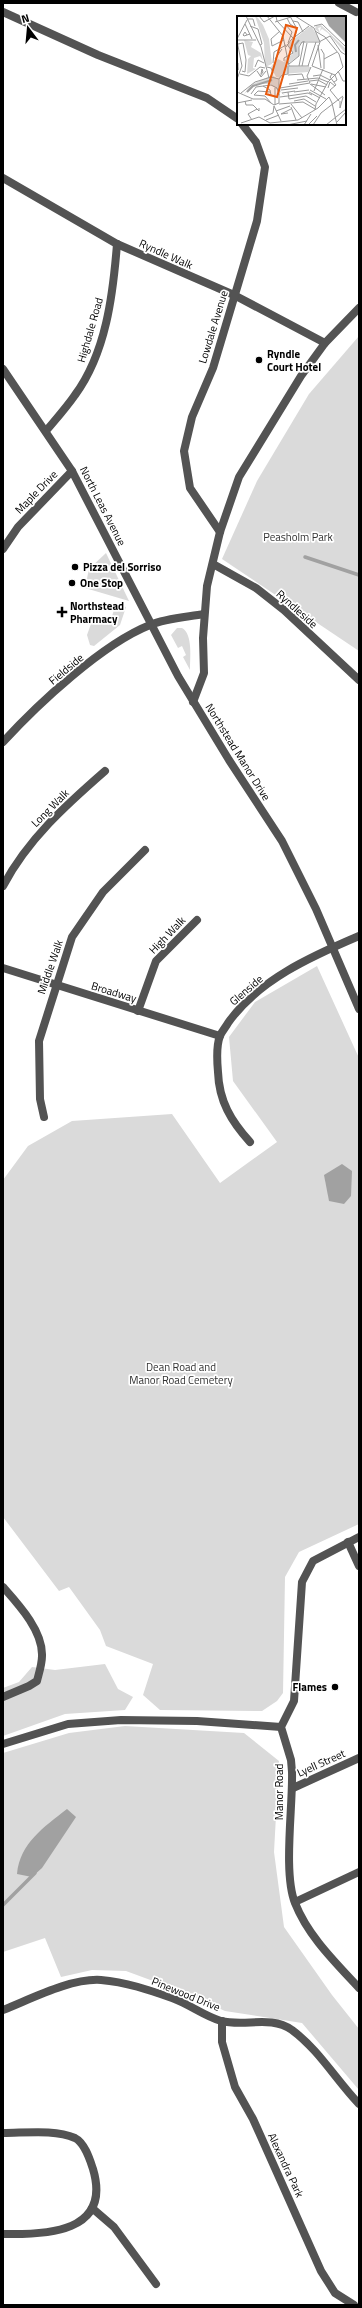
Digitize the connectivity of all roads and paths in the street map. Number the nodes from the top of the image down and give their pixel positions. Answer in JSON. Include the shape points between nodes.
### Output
{"nodes":[{"id":1,"x":339,"y":3,"type":"edge"},
{"id":2,"x":350,"y":3,"type":"edge"},
{"id":3,"x":3,"y":12,"type":"edge"},
{"id":4,"x":358,"y":15,"type":"edge"},
{"id":5,"x":237,"y":118,"type":"edge"},
{"id":6,"x":243,"y":125,"type":"edge"},
{"id":7,"x":3,"y":178,"type":"edge"},
{"id":8,"x":117,"y":244,"type":"junction"},
{"id":9,"x":234,"y":295,"type":"junction"},
{"id":10,"x":359,"y":308,"type":"edge"},
{"id":11,"x":325,"y":342,"type":"junction"},
{"id":12,"x":3,"y":369,"type":"edge"},
{"id":13,"x":46,"y":431,"type":"junction"},
{"id":14,"x":72,"y":471,"type":"junction"},
{"id":15,"x":220,"y":532,"type":"junction"},
{"id":16,"x":3,"y":549,"type":"edge"},
{"id":17,"x":213,"y":564,"type":"junction"},
{"id":18,"x":204,"y":614,"type":"junction"},
{"id":19,"x":151,"y":625,"type":"junction"},
{"id":20,"x":359,"y":680,"type":"edge"},
{"id":21,"x":194,"y":702,"type":"junction"},
{"id":22,"x":3,"y":742,"type":"edge"},
{"id":23,"x":106,"y":771,"type":"dead end"},
{"id":24,"x":145,"y":850,"type":"dead end"},
{"id":25,"x":3,"y":886,"type":"edge"},
{"id":26,"x":197,"y":920,"type":"dead end"},
{"id":27,"x":359,"y":936,"type":"edge"},
{"id":28,"x":333,"y":948,"type":"junction"},
{"id":29,"x":3,"y":968,"type":"edge"},
{"id":30,"x":55,"y":986,"type":"junction"},
{"id":31,"x":359,"y":1009,"type":"edge"},
{"id":32,"x":138,"y":1011,"type":"junction"},
{"id":33,"x":220,"y":1036,"type":"junction"},
{"id":34,"x":44,"y":1117,"type":"dead end"},
{"id":35,"x":250,"y":1142,"type":"dead end"},
{"id":36,"x":359,"y":1538,"type":"edge"},
{"id":37,"x":348,"y":1542,"type":"junction"},
{"id":38,"x":359,"y":1566,"type":"edge"},
{"id":39,"x":3,"y":1587,"type":"edge"},
{"id":40,"x":3,"y":1697,"type":"edge"},
{"id":41,"x":280,"y":1728,"type":"junction"},
{"id":42,"x":3,"y":1744,"type":"edge"},
{"id":43,"x":359,"y":1758,"type":"edge"},
{"id":44,"x":292,"y":1788,"type":"junction"},
{"id":45,"x":359,"y":1872,"type":"edge"},
{"id":46,"x":294,"y":1902,"type":"junction"},
{"id":47,"x":359,"y":1987,"type":"edge"},
{"id":48,"x":3,"y":2010,"type":"edge"},
{"id":49,"x":222,"y":2021,"type":"junction"},
{"id":50,"x":359,"y":2104,"type":"edge"},
{"id":51,"x":3,"y":2133,"type":"edge"},
{"id":52,"x":92,"y":2208,"type":"junction"},
{"id":53,"x":3,"y":2234,"type":"edge"},
{"id":54,"x":156,"y":2284,"type":"dead end"},
{"id":55,"x":354,"y":2305,"type":"edge"}],
"edges":[{"from":1,"to":4,"type":"street"},
{"from":2,"to":4,"type":"street"},
{"from":3,"to":5,"type":"street","via":[[98,55],[207,98]]},
{"from":6,"to":9,"type":"street","name":"Lowdale Avenue","via":[[256,142],[265,167],[257,220]]},
{"from":7,"to":8,"type":"street","name":"Ryndle Walk"},
{"from":8,"to":9,"type":"street","name":"Ryndle Walk"},
{"from":8,"to":13,"type":"street","name":"Highdale Road","via":[[115,278],[108,313],[91,368],[76,395]]},
{"from":9,"to":11,"type":"street","name":"Ryndle Walk"},
{"from":9,"to":15,"type":"street","name":"Lowdale Avenue","via":[[213,368],[192,417],[184,450],[190,488]]},
{"from":10,"to":11,"type":"street","name":"Northstead Manor Drive"},
{"from":11,"to":15,"type":"street","name":"Northstead Manor Drive","via":[[280,408],[240,477]]},
{"from":12,"to":13,"type":"street","name":"North Leas Avenue"},
{"from":13,"to":14,"type":"street","name":"North Leas Avenue"},
{"from":14,"to":16,"type":"street","name":"Maple Drive","via":[[18,528]]},
{"from":14,"to":19,"type":"street","name":"North Leas Avenue"},
{"from":15,"to":17,"type":"street","name":"Northstead Manor Drive"},
{"from":17,"to":18,"type":"street","name":"Northstead Manor Drive","via":[[207,586]]},
{"from":17,"to":20,"type":"street","name":"Ryndleside","via":[[256,588],[284,610]]},
{"from":18,"to":19,"type":"street","name":"Fieldside"},
{"from":18,"to":21,"type":"street","name":"Northstead Manor Drive","via":[[204,673]]},
{"from":19,"to":21,"type":"street","name":"North Leas Avenue"},
{"from":19,"to":22,"type":"street","name":"Fieldside","via":[[121,641],[73,676]]},
{"from":21,"to":28,"type":"street","name":"Northstead Manor Drive","via":[[282,841]]},
{"from":23,"to":25,"type":"street","name":"Long Walk","via":[[44,826]]},
{"from":24,"to":30,"type":"street","name":"Middle Walk","via":[[103,892],[72,937]]},
{"from":26,"to":32,"type":"street","name":"High Walk","via":[[156,961]]},
{"from":27,"to":28,"type":"street"},
{"from":28,"to":31,"type":"street","name":"Northstead Manor Drive"},
{"from":28,"to":33,"type":"street","name":"Glenside","via":[[274,979],[238,1010]]},
{"from":29,"to":30,"type":"street","name":"Broadway"},
{"from":30,"to":32,"type":"street","name":"Broadway"},
{"from":30,"to":34,"type":"street","name":"Middle Walk","via":[[39,1041],[40,1099]]},
{"from":32,"to":33,"type":"street","name":"Broadway"},
{"from":33,"to":35,"type":"street","name":"Glenside","via":[[217,1062],[219,1089],[226,1110]]},
{"from":36,"to":37,"type":"street"},
{"from":37,"to":38,"type":"street"},
{"from":37,"to":41,"type":"street","via":[[313,1561],[302,1582],[294,1701]]},
{"from":39,"to":40,"type":"street","via":[[34,1630],[41,1644],[42,1657],[37,1681]]},
{"from":41,"to":42,"type":"street","via":[[197,1720],[122,1720],[68,1724]]},
{"from":41,"to":44,"type":"street","name":"Manor Road","via":[[291,1760]]},
{"from":43,"to":44,"type":"street","name":"Lyell Street"},
{"from":44,"to":46,"type":"street","name":"Manor Road","via":[[290,1868]]},
{"from":45,"to":46,"type":"street"},
{"from":46,"to":47,"type":"street","name":"Manor Road","via":[[322,1947]]},
{"from":48,"to":49,"type":"street","name":"Pinewood Drive","via":[[66,1986],[100,1980],[134,1986],[167,1996]]},
{"from":49,"to":50,"type":"street","name":"Pinewood Drive","via":[[279,2023],[291,2030],[306,2041]]},
{"from":49,"to":55,"type":"street","name":"Alexandra Park","via":[[222,2042],[235,2087],[253,2119],[321,2271],[335,2293]]},
{"from":51,"to":52,"type":"street","via":[[63,2134],[78,2139],[89,2157],[95,2175],[96,2192]]},
{"from":52,"to":53,"type":"street","via":[[79,2222],[67,2229],[43,2234]]},
{"from":52,"to":54,"type":"street","via":[[114,2227]]}]}
